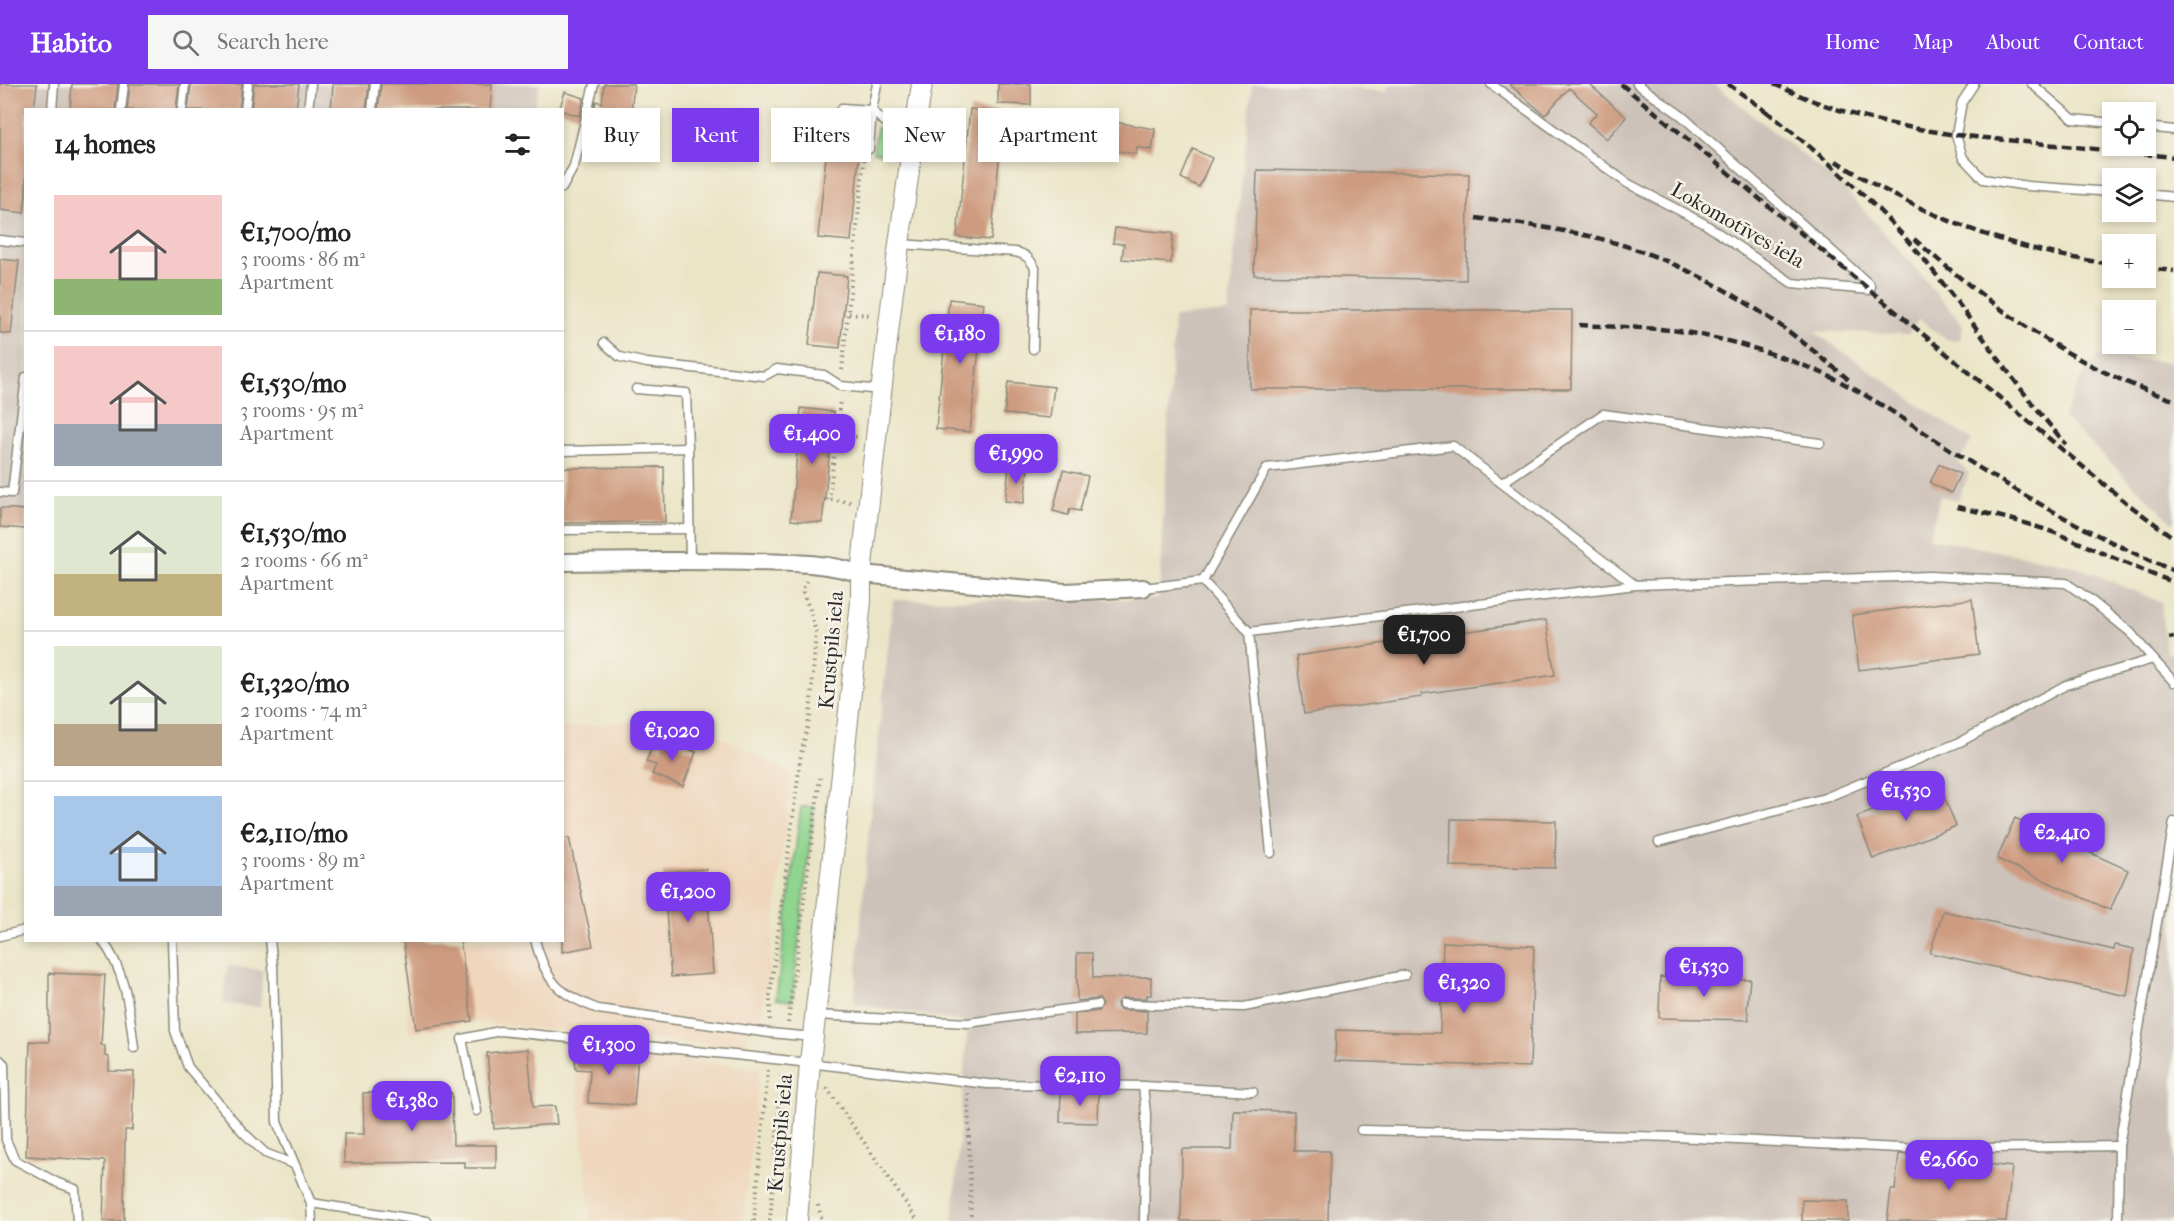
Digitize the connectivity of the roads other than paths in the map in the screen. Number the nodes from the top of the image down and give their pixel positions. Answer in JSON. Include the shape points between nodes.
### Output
{"nodes":[{"id":1,"x":54,"y":84,"type":"edge"},
{"id":2,"x":124,"y":84,"type":"edge"},
{"id":3,"x":185,"y":84,"type":"edge"},
{"id":4,"x":248,"y":84,"type":"edge"},
{"id":5,"x":311,"y":84,"type":"edge"},
{"id":6,"x":375,"y":84,"type":"edge"},
{"id":7,"x":594,"y":84,"type":"edge"},
{"id":8,"x":877,"y":84,"type":"edge"},
{"id":9,"x":922,"y":84,"type":"edge"},
{"id":10,"x":1491,"y":84,"type":"edge"},
{"id":11,"x":1637,"y":84,"type":"edge"},
{"id":12,"x":1974,"y":84,"type":"edge"},
{"id":13,"x":2032,"y":84,"type":"edge"},
{"id":14,"x":52,"y":108,"type":"edge"},
{"id":15,"x":122,"y":108,"type":"edge"},
{"id":16,"x":182,"y":108,"type":"edge"},
{"id":17,"x":245,"y":108,"type":"edge"},
{"id":18,"x":308,"y":108,"type":"edge"},
{"id":19,"x":372,"y":108,"type":"edge"},
{"id":20,"x":918,"y":108,"type":"edge"},
{"id":21,"x":872,"y":110,"type":"junction"},
{"id":22,"x":871,"y":120,"type":"edge"},
{"id":23,"x":883,"y":122,"type":"edge"},
{"id":24,"x":2102,"y":122,"type":"edge"},
{"id":25,"x":2156,"y":128,"type":"edge"},
{"id":26,"x":2174,"y":130,"type":"edge"},
{"id":27,"x":910,"y":162,"type":"edge"},
{"id":28,"x":564,"y":184,"type":"edge"},
{"id":29,"x":2102,"y":191,"type":"edge"},
{"id":30,"x":2156,"y":195,"type":"edge"},
{"id":31,"x":2174,"y":197,"type":"edge"},
{"id":32,"x":0,"y":240,"type":"edge"},
{"id":33,"x":24,"y":243,"type":"edge"},
{"id":34,"x":898,"y":244,"type":"junction"},
{"id":35,"x":604,"y":342,"type":"dead end"},
{"id":36,"x":1033,"y":349,"type":"dead end"},
{"id":37,"x":636,"y":389,"type":"dead end"},
{"id":38,"x":882,"y":390,"type":"junction"},
{"id":39,"x":24,"y":394,"type":"edge"},
{"id":40,"x":1820,"y":443,"type":"dead end"},
{"id":41,"x":688,"y":448,"type":"junction"},
{"id":42,"x":564,"y":451,"type":"edge"},
{"id":43,"x":1502,"y":483,"type":"junction"},
{"id":44,"x":0,"y":492,"type":"edge"},
{"id":45,"x":689,"y":529,"type":"junction"},
{"id":46,"x":564,"y":530,"type":"edge"},
{"id":47,"x":690,"y":560,"type":"junction"},
{"id":48,"x":564,"y":562,"type":"edge"},
{"id":49,"x":861,"y":574,"type":"junction"},
{"id":50,"x":1203,"y":581,"type":"junction"},
{"id":51,"x":1635,"y":585,"type":"junction"},
{"id":52,"x":1143,"y":588,"type":"joint"},
{"id":53,"x":1249,"y":632,"type":"junction"},
{"id":54,"x":2153,"y":659,"type":"junction"},
{"id":55,"x":2174,"y":682,"type":"edge"},
{"id":56,"x":2174,"y":822,"type":"edge"},
{"id":57,"x":1659,"y":842,"type":"dead end"},
{"id":58,"x":1271,"y":853,"type":"dead end"},
{"id":59,"x":24,"y":930,"type":"edge"},
{"id":60,"x":0,"y":936,"type":"edge"},
{"id":61,"x":103,"y":942,"type":"edge"},
{"id":62,"x":172,"y":942,"type":"edge"},
{"id":63,"x":270,"y":942,"type":"edge"},
{"id":64,"x":536,"y":942,"type":"edge"},
{"id":65,"x":1405,"y":975,"type":"dead end"},
{"id":66,"x":1123,"y":1004,"type":"dead end"},
{"id":67,"x":1097,"y":1005,"type":"dead end"},
{"id":68,"x":816,"y":1015,"type":"junction"},
{"id":69,"x":813,"y":1037,"type":"junction"},
{"id":70,"x":134,"y":1048,"type":"dead end"},
{"id":71,"x":0,"y":1060,"type":"edge"},
{"id":72,"x":810,"y":1063,"type":"junction"},
{"id":73,"x":1143,"y":1086,"type":"junction"},
{"id":74,"x":1253,"y":1092,"type":"dead end"},
{"id":75,"x":477,"y":1111,"type":"dead end"},
{"id":76,"x":1361,"y":1130,"type":"dead end"},
{"id":77,"x":2119,"y":1146,"type":"junction"},
{"id":78,"x":293,"y":1164,"type":"junction"},
{"id":79,"x":311,"y":1203,"type":"junction"},
{"id":80,"x":77,"y":1221,"type":"edge"},
{"id":81,"x":312,"y":1221,"type":"edge"},
{"id":82,"x":427,"y":1221,"type":"edge"},
{"id":83,"x":796,"y":1221,"type":"edge"},
{"id":84,"x":1144,"y":1221,"type":"edge"},
{"id":85,"x":2118,"y":1221,"type":"edge"}],
"edges":[{"from":1,"to":14,"type":"lane"},
{"from":2,"to":15,"type":"lane"},
{"from":3,"to":16,"type":"lane"},
{"from":4,"to":17,"type":"lane"},
{"from":5,"to":18,"type":"lane"},
{"from":6,"to":19,"type":"lane"},
{"from":7,"to":28,"type":"lane","via":[[573,166]]},
{"from":8,"to":21,"type":"lane"},
{"from":9,"to":20,"type":"street","name":"Krustpils iela"},
{"from":10,"to":11,"type":"lane","name":"Lokomotīves iela","via":[[1627,183],[1705,224],[1792,283],[1870,290],[1870,285],[1682,116]]},
{"from":12,"to":29,"type":"lane","via":[[1962,102],[1956,135],[1963,158],[1983,179]]},
{"from":13,"to":24,"type":"lane","via":[[2073,118]]},
{"from":21,"to":22,"type":"lane"},
{"from":21,"to":23,"type":"lane"},
{"from":25,"to":26,"type":"lane"},
{"from":27,"to":34,"type":"street","name":"Krustpils iela"},
{"from":30,"to":31,"type":"lane"},
{"from":32,"to":33,"type":"lane"},
{"from":34,"to":36,"type":"lane","via":[[1024,254],[1035,268]]},
{"from":34,"to":38,"type":"street","name":"Krustpils iela"},
{"from":35,"to":38,"type":"lane","via":[[620,357],[647,363],[764,376],[777,369],[788,370],[824,375],[841,386]]},
{"from":37,"to":41,"type":"lane","via":[[686,393]]},
{"from":38,"to":49,"type":"street","name":"Krustpils iela"},
{"from":39,"to":44,"type":"lane","via":[[12,493]]},
{"from":40,"to":43,"type":"lane","via":[[1603,414]]},
{"from":41,"to":42,"type":"lane"},
{"from":41,"to":45,"type":"lane"},
{"from":43,"to":50,"type":"lane","via":[[1453,446],[1267,468]]},
{"from":43,"to":51,"type":"lane"},
{"from":45,"to":46,"type":"lane"},
{"from":45,"to":47,"type":"lane"},
{"from":47,"to":48,"type":"street"},
{"from":47,"to":49,"type":"street","via":[[814,564]]},
{"from":49,"to":52,"type":"street","via":[[1065,592]]},
{"from":49,"to":68,"type":"street","name":"Krustpils iela"},
{"from":50,"to":52,"type":"lane"},
{"from":50,"to":53,"type":"lane"},
{"from":51,"to":53,"type":"lane"},
{"from":51,"to":54,"type":"lane","via":[[1930,576],[2066,583],[2130,632]]},
{"from":53,"to":58,"type":"lane"},
{"from":54,"to":55,"type":"lane"},
{"from":54,"to":57,"type":"lane","via":[[2066,685],[1960,742],[1825,798]]},
{"from":56,"to":77,"type":"lane"},
{"from":59,"to":60,"type":"lane"},
{"from":61,"to":70,"type":"lane","via":[[127,991]]},
{"from":62,"to":78,"type":"lane","via":[[175,1031],[188,1067],[265,1153]]},
{"from":63,"to":78,"type":"lane","via":[[277,1122]]},
{"from":64,"to":69,"type":"lane","via":[[555,987],[598,1009]]},
{"from":65,"to":66,"type":"lane","via":[[1244,1007]]},
{"from":67,"to":68,"type":"lane","via":[[968,1023]]},
{"from":68,"to":69,"type":"street","name":"Krustpils iela"},
{"from":69,"to":72,"type":"street","name":"Krustpils iela"},
{"from":71,"to":80,"type":"lane","via":[[4,1064],[6,1140],[15,1160],[75,1190]]},
{"from":72,"to":73,"type":"lane","via":[[968,1082]]},
{"from":72,"to":75,"type":"lane","via":[[500,1031],[462,1039]]},
{"from":72,"to":83,"type":"street","name":"Krustpils iela"},
{"from":73,"to":74,"type":"lane"},
{"from":73,"to":84,"type":"lane"},
{"from":76,"to":77,"type":"lane","via":[[1676,1137],[1920,1149]]},
{"from":77,"to":85,"type":"lane"},
{"from":78,"to":79,"type":"lane"},
{"from":79,"to":81,"type":"lane"},
{"from":79,"to":82,"type":"lane"}]}
